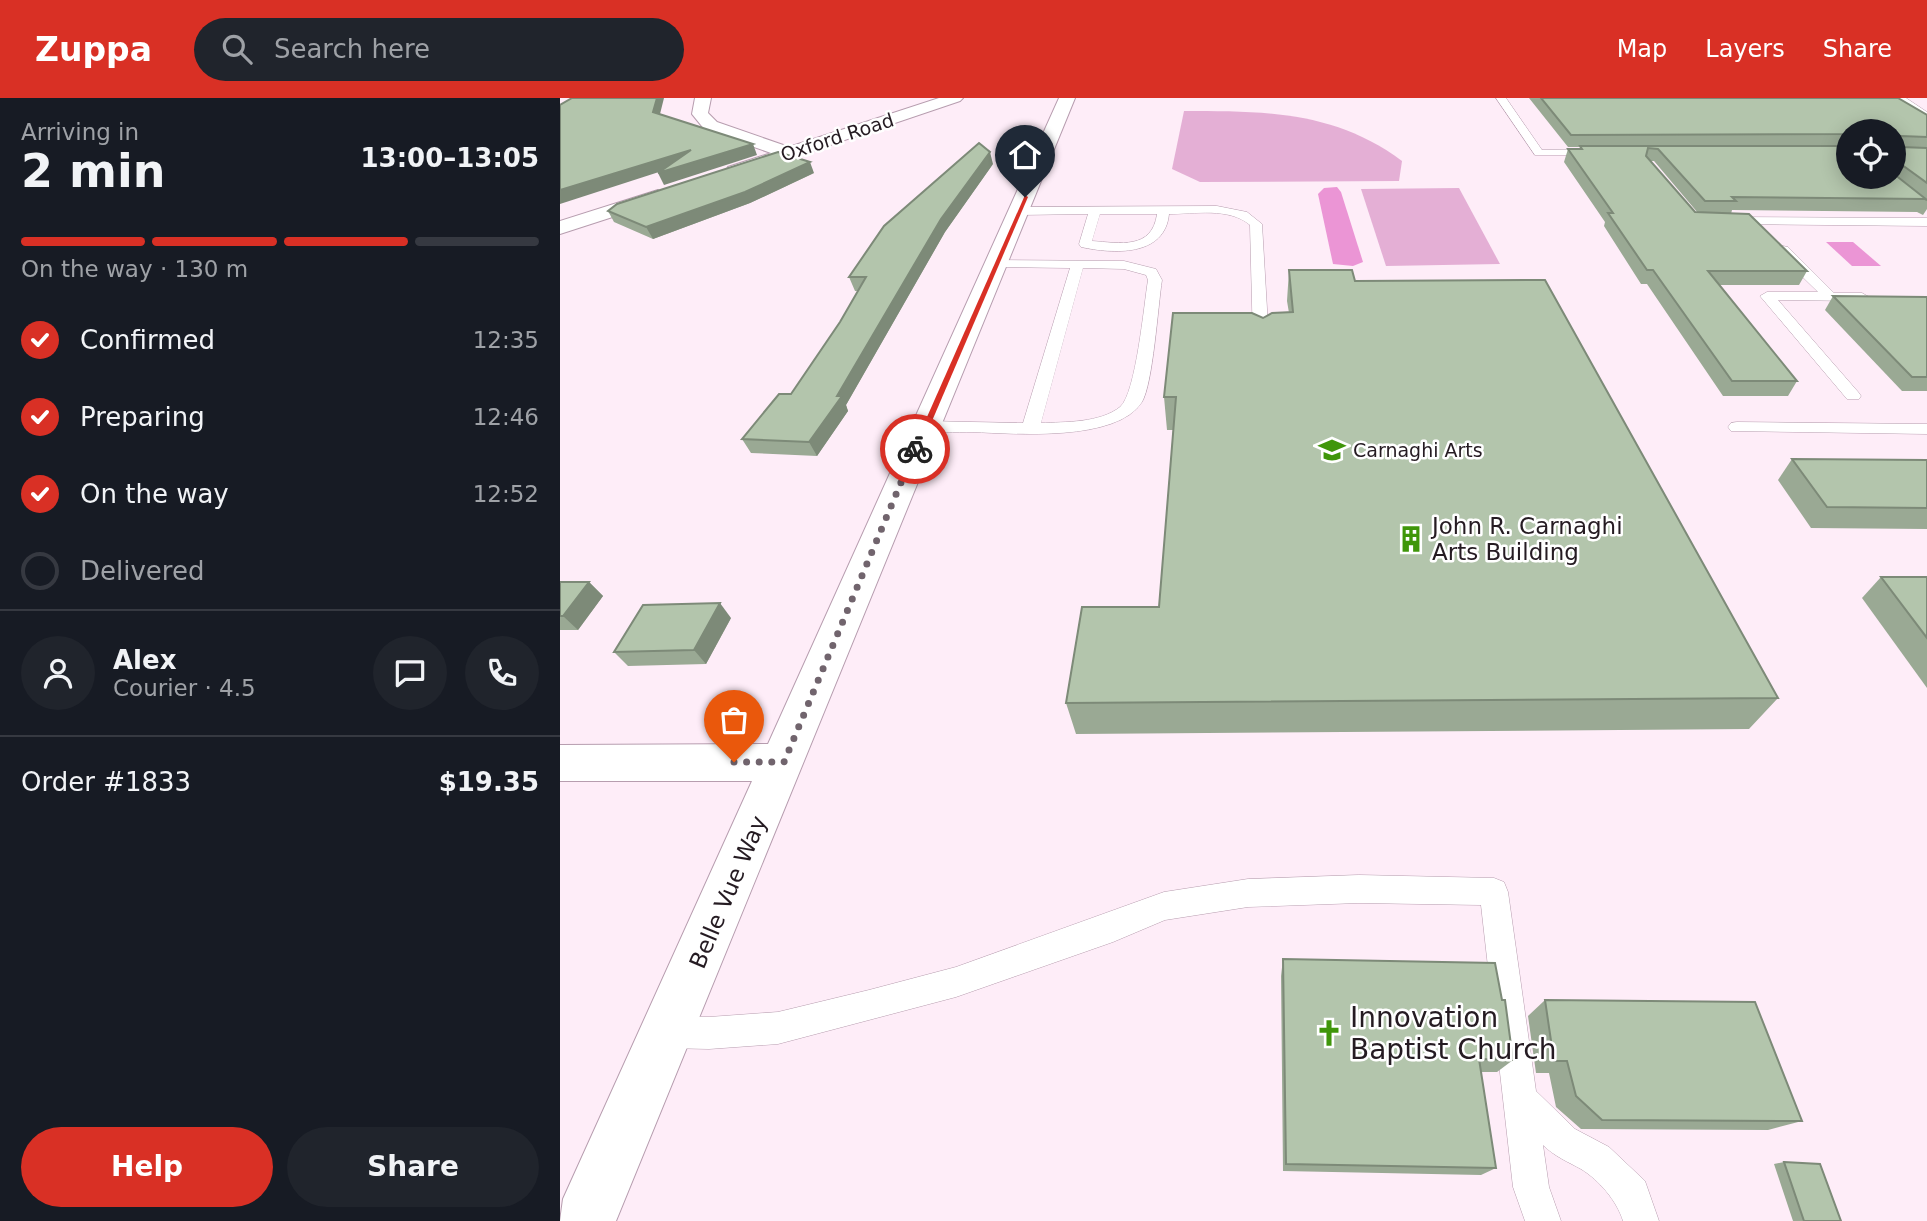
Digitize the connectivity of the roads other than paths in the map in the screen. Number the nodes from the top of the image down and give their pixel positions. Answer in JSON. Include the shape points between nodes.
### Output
{"nodes":[{"id":1,"x":702,"y":98,"type":"edge"},
{"id":2,"x":955,"y":98,"type":"edge"},
{"id":3,"x":1067,"y":98,"type":"edge"},
{"id":4,"x":1501,"y":98,"type":"edge"},
{"id":5,"x":1900,"y":98,"type":"edge"},
{"id":6,"x":1927,"y":116,"type":"edge"},
{"id":7,"x":1606,"y":152,"type":"edge"},
{"id":8,"x":788,"y":153,"type":"junction"},
{"id":9,"x":712,"y":178,"type":"edge"},
{"id":10,"x":674,"y":191,"type":"edge"},
{"id":11,"x":1163,"y":210,"type":"junction"},
{"id":12,"x":1019,"y":211,"type":"junction"},
{"id":13,"x":1095,"y":211,"type":"junction"},
{"id":14,"x":1718,"y":221,"type":"edge"},
{"id":15,"x":1754,"y":221,"type":"junction"},
{"id":16,"x":1927,"y":222,"type":"edge"},
{"id":17,"x":560,"y":228,"type":"edge"},
{"id":18,"x":996,"y":264,"type":"junction"},
{"id":19,"x":1078,"y":264,"type":"junction"},
{"id":20,"x":1830,"y":296,"type":"junction"},
{"id":21,"x":1871,"y":297,"type":"edge"},
{"id":22,"x":1261,"y":343,"type":"edge"},
{"id":23,"x":1853,"y":396,"type":"dead end"},
{"id":24,"x":925,"y":426,"type":"junction"},
{"id":25,"x":1031,"y":426,"type":"junction"},
{"id":26,"x":1737,"y":427,"type":"dead end"},
{"id":27,"x":1927,"y":429,"type":"edge"},
{"id":28,"x":784,"y":762,"type":"junction"},
{"id":29,"x":560,"y":763,"type":"edge"},
{"id":30,"x":667,"y":1032,"type":"junction"},
{"id":31,"x":1522,"y":1101,"type":"junction"},
{"id":32,"x":585,"y":1221,"type":"edge"},
{"id":33,"x":1543,"y":1221,"type":"edge"},
{"id":34,"x":1641,"y":1221,"type":"edge"}],
"edges":[{"from":1,"to":8,"type":"street","via":[[699,114],[711,126]]},
{"from":2,"to":8,"type":"street","name":"Oxford Road"},
{"from":3,"to":12,"type":"street","name":"Belle Vue Way"},
{"from":4,"to":7,"type":"lane","via":[[1539,153]]},
{"from":5,"to":6,"type":"lane"},
{"from":8,"to":9,"type":"street","name":"Oxford Road"},
{"from":10,"to":17,"type":"street"},
{"from":11,"to":13,"type":"lane"},
{"from":11,"to":13,"type":"lane","via":[[1158,232],[1148,241],[1084,244]]},
{"from":11,"to":22,"type":"lane","via":[[1238,212],[1256,224]]},
{"from":12,"to":13,"type":"lane"},
{"from":12,"to":18,"type":"street","name":"Belle Vue Way"},
{"from":14,"to":15,"type":"lane"},
{"from":15,"to":16,"type":"lane"},
{"from":15,"to":20,"type":"lane"},
{"from":18,"to":19,"type":"lane"},
{"from":18,"to":24,"type":"street","name":"Belle Vue Way"},
{"from":19,"to":25,"type":"lane"},
{"from":19,"to":25,"type":"lane","via":[[1124,265],[1151,272],[1154,279],[1139,393],[1131,407],[1109,419],[1079,427]]},
{"from":20,"to":21,"type":"lane"},
{"from":20,"to":23,"type":"lane","via":[[1767,296]]},
{"from":24,"to":25,"type":"lane"},
{"from":24,"to":28,"type":"street","name":"Belle Vue Way"},
{"from":26,"to":27,"type":"lane"},
{"from":28,"to":29,"type":"street"},
{"from":28,"to":30,"type":"street","name":"Belle Vue Way"},
{"from":30,"to":31,"type":"lane","via":[[778,1028],[869,1006],[956,982],[1164,905],[1248,893],[1359,889],[1494,892]]},
{"from":30,"to":32,"type":"street","name":"Belle Vue Way"},
{"from":31,"to":33,"type":"lane","via":[[1531,1187]]},
{"from":31,"to":34,"type":"lane","via":[[1563,1141],[1597,1159],[1632,1194]]}]}
